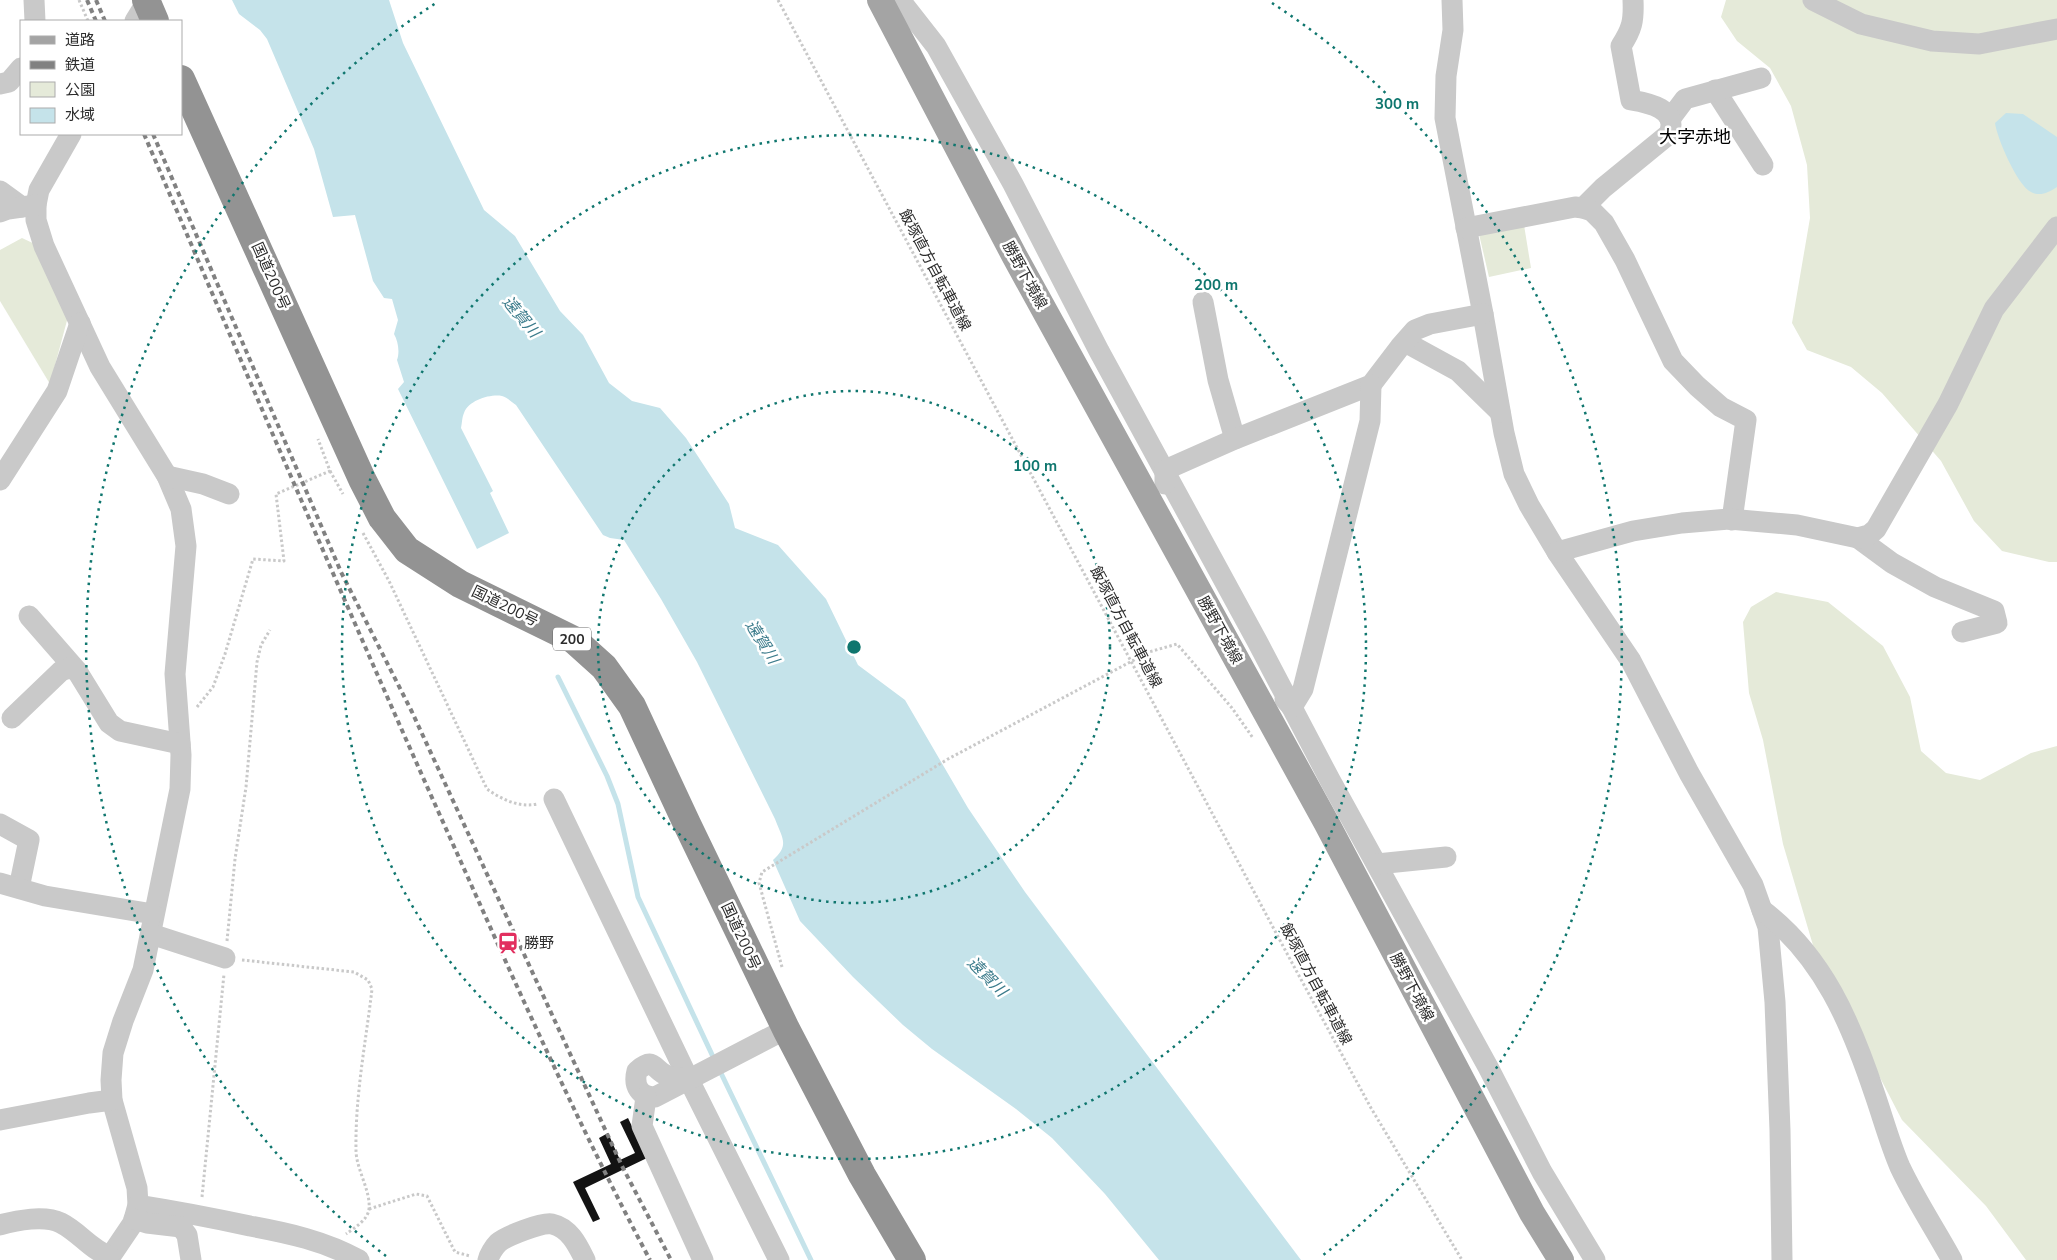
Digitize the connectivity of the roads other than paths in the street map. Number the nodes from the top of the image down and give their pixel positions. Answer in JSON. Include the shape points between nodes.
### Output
{"nodes":[{"id":1,"x":34,"y":0,"type":"edge"},
{"id":2,"x":880,"y":0,"type":"edge"},
{"id":3,"x":900,"y":0,"type":"edge"},
{"id":4,"x":1452,"y":0,"type":"edge"},
{"id":5,"x":1633,"y":0,"type":"edge"},
{"id":6,"x":1813,"y":0,"type":"edge"},
{"id":7,"x":35,"y":20,"type":"edge"},
{"id":8,"x":2057,"y":30,"type":"edge"},
{"id":9,"x":20,"y":69,"type":"edge"},
{"id":10,"x":1761,"y":78,"type":"dead end"},
{"id":11,"x":182,"y":81,"type":"edge"},
{"id":12,"x":0,"y":84,"type":"edge"},
{"id":13,"x":1715,"y":90,"type":"junction"},
{"id":14,"x":1670,"y":119,"type":"junction"},
{"id":15,"x":70,"y":135,"type":"edge"},
{"id":16,"x":1763,"y":165,"type":"dead end"},
{"id":17,"x":0,"y":191,"type":"edge"},
{"id":18,"x":29,"y":206,"type":"junction"},
{"id":19,"x":1583,"y":208,"type":"junction"},
{"id":20,"x":0,"y":212,"type":"edge"},
{"id":21,"x":2057,"y":227,"type":"edge"},
{"id":22,"x":1466,"y":228,"type":"junction"},
{"id":23,"x":1203,"y":302,"type":"dead end"},
{"id":24,"x":1483,"y":314,"type":"junction"},
{"id":25,"x":80,"y":323,"type":"junction"},
{"id":26,"x":1405,"y":342,"type":"junction"},
{"id":27,"x":1078,"y":372,"type":"junction"},
{"id":28,"x":1371,"y":385,"type":"junction"},
{"id":29,"x":1500,"y":412,"type":"junction"},
{"id":30,"x":1235,"y":439,"type":"junction"},
{"id":31,"x":1161,"y":463,"type":"junction"},
{"id":32,"x":167,"y":476,"type":"junction"},
{"id":33,"x":0,"y":480,"type":"edge"},
{"id":34,"x":229,"y":494,"type":"dead end"},
{"id":35,"x":1732,"y":520,"type":"junction"},
{"id":36,"x":1858,"y":538,"type":"junction"},
{"id":37,"x":1557,"y":552,"type":"junction"},
{"id":38,"x":1188,"y":574,"type":"junction"},
{"id":39,"x":29,"y":616,"type":"dead end"},
{"id":40,"x":1962,"y":632,"type":"dead end"},
{"id":41,"x":1230,"y":648,"type":"junction"},
{"id":42,"x":77,"y":671,"type":"junction"},
{"id":43,"x":1292,"y":707,"type":"junction"},
{"id":44,"x":12,"y":718,"type":"dead end"},
{"id":45,"x":180,"y":744,"type":"junction"},
{"id":46,"x":554,"y":799,"type":"road end"},
{"id":47,"x":1326,"y":822,"type":"junction"},
{"id":48,"x":0,"y":824,"type":"edge"},
{"id":49,"x":1446,"y":857,"type":"dead end"},
{"id":50,"x":1377,"y":864,"type":"junction"},
{"id":51,"x":9,"y":885,"type":"edge"},
{"id":52,"x":1398,"y":902,"type":"junction"},
{"id":53,"x":1762,"y":910,"type":"junction"},
{"id":54,"x":152,"y":924,"type":"junction"},
{"id":55,"x":225,"y":958,"type":"road end"},
{"id":56,"x":786,"y":1029,"type":"junction"},
{"id":57,"x":688,"y":1078,"type":"junction"},
{"id":58,"x":1465,"y":1087,"type":"junction"},
{"id":59,"x":646,"y":1097,"type":"junction"},
{"id":60,"x":112,"y":1100,"type":"junction"},
{"id":61,"x":0,"y":1120,"type":"edge"},
{"id":62,"x":1536,"y":1160,"type":"junction"},
{"id":63,"x":1523,"y":1197,"type":"junction"},
{"id":64,"x":136,"y":1212,"type":"junction"},
{"id":65,"x":0,"y":1225,"type":"edge"},
{"id":66,"x":108,"y":1258,"type":"edge"},
{"id":67,"x":481,"y":1259,"type":"edge"},
{"id":68,"x":191,"y":1260,"type":"edge"},
{"id":69,"x":359,"y":1260,"type":"edge"},
{"id":70,"x":586,"y":1260,"type":"edge"},
{"id":71,"x":703,"y":1260,"type":"edge"},
{"id":72,"x":779,"y":1260,"type":"edge"},
{"id":73,"x":912,"y":1260,"type":"edge"},
{"id":74,"x":1561,"y":1260,"type":"edge"},
{"id":75,"x":1586,"y":1260,"type":"edge"},
{"id":76,"x":1595,"y":1260,"type":"edge"},
{"id":77,"x":1782,"y":1260,"type":"edge"},
{"id":78,"x":1952,"y":1260,"type":"edge"}],
"edges":[{"from":1,"to":7,"type":"street"},
{"from":2,"to":27,"type":"main road","name":"勝野下境線"},
{"from":3,"to":31,"type":"street","via":[[936,46]]},
{"from":4,"to":22,"type":"street","via":[[1453,30],[1446,76],[1445,118]]},
{"from":5,"to":14,"type":"street","via":[[1631,31],[1621,46],[1631,100],[1657,106]]},
{"from":6,"to":8,"type":"street","via":[[1860,24],[1932,41],[1979,44]]},
{"from":9,"to":12,"type":"street","via":[[9,82]]},
{"from":10,"to":13,"type":"street"},
{"from":11,"to":56,"type":"highway","name":"国道200号","number":"200","via":[[382,518],[407,550],[460,584],[574,640],[604,667],[632,706]]},
{"from":13,"to":14,"type":"street","via":[[1686,99]]},
{"from":13,"to":16,"type":"street"},
{"from":14,"to":19,"type":"street","via":[[1669,134]]},
{"from":15,"to":18,"type":"street"},
{"from":17,"to":18,"type":"street"},
{"from":18,"to":20,"type":"street"},
{"from":18,"to":25,"type":"street"},
{"from":19,"to":22,"type":"street"},
{"from":19,"to":35,"type":"street","via":[[1592,211],[1604,224],[1625,260],[1673,361],[1721,406],[1746,420]]},
{"from":21,"to":36,"type":"street","via":[[1994,309],[1948,404],[1876,529]]},
{"from":22,"to":24,"type":"street"},
{"from":23,"to":30,"type":"street","via":[[1218,380]]},
{"from":24,"to":26,"type":"street","via":[[1430,324],[1415,330]]},
{"from":24,"to":29,"type":"street"},
{"from":25,"to":32,"type":"street","via":[[100,367]]},
{"from":25,"to":33,"type":"street","via":[[57,391]]},
{"from":26,"to":28,"type":"street"},
{"from":26,"to":29,"type":"street","via":[[1458,371]]},
{"from":27,"to":31,"type":"street","via":[[1105,392],[1141,445]]},
{"from":27,"to":38,"type":"main road","name":"勝野下境線"},
{"from":28,"to":30,"type":"street"},
{"from":28,"to":43,"type":"street","via":[[1370,421],[1303,689]]},
{"from":29,"to":37,"type":"street","via":[[1514,474]]},
{"from":30,"to":31,"type":"street"},
{"from":31,"to":38,"type":"street","via":[[1181,533]]},
{"from":31,"to":43,"type":"street"},
{"from":32,"to":34,"type":"street"},
{"from":32,"to":45,"type":"street","via":[[181,509],[186,546],[175,674]]},
{"from":35,"to":36,"type":"street","via":[[1797,526]]},
{"from":35,"to":37,"type":"street","via":[[1682,523]]},
{"from":36,"to":40,"type":"street","via":[[1892,563],[1935,587],[1994,611],[1997,623]]},
{"from":37,"to":53,"type":"street","via":[[1630,661],[1753,885]]},
{"from":38,"to":41,"type":"main road","name":"勝野下境線"},
{"from":39,"to":42,"type":"street"},
{"from":41,"to":43,"type":"street","via":[[1252,664]]},
{"from":41,"to":47,"type":"main road","name":"勝野下境線"},
{"from":42,"to":44,"type":"street","via":[[69,668],[61,671]]},
{"from":42,"to":45,"type":"street","via":[[109,723],[120,731]]},
{"from":43,"to":50,"type":"street"},
{"from":45,"to":54,"type":"street","via":[[180,789]]},
{"from":46,"to":57,"type":"street"},
{"from":47,"to":52,"type":"street","via":[[1358,853]]},
{"from":47,"to":58,"type":"main road","name":"勝野下境線"},
{"from":48,"to":51,"type":"street","via":[[29,840]]},
{"from":49,"to":50,"type":"street"},
{"from":50,"to":52,"type":"street"},
{"from":51,"to":54,"type":"street"},
{"from":52,"to":62,"type":"street"},
{"from":53,"to":77,"type":"street","via":[[1768,927],[1775,1002]]},
{"from":53,"to":78,"type":"street","via":[[1779,922],[1812,959],[1843,1010],[1900,1166]]},
{"from":54,"to":55,"type":"street"},
{"from":54,"to":60,"type":"street","via":[[143,970],[113,1053]]},
{"from":56,"to":57,"type":"street"},
{"from":56,"to":73,"type":"highway","name":"国道200号","number":"200","via":[[862,1175]]},
{"from":57,"to":59,"type":"street","via":[[655,1097]]},
{"from":57,"to":59,"type":"street","via":[[666,1076],[656,1066],[644,1065],[637,1071],[635,1080]]},
{"from":57,"to":72,"type":"street"},
{"from":58,"to":62,"type":"street","via":[[1491,1103],[1522,1147]]},
{"from":58,"to":63,"type":"main road","name":"勝野下境線"},
{"from":59,"to":71,"type":"street","via":[[642,1126]]},
{"from":60,"to":61,"type":"street"},
{"from":60,"to":64,"type":"street","via":[[137,1188]]},
{"from":62,"to":76,"type":"street"},
{"from":63,"to":74,"type":"main road","name":"勝野下境線"},
{"from":63,"to":75,"type":"street","via":[[1547,1212]]},
{"from":64,"to":66,"type":"street","via":[[124,1238]]},
{"from":64,"to":68,"type":"street","via":[[147,1223],[181,1227],[188,1235]]},
{"from":64,"to":69,"type":"street","via":[[200,1215],[294,1235],[337,1248]]},
{"from":65,"to":66,"type":"street","via":[[40,1219],[61,1223]]},
{"from":67,"to":70,"type":"street","via":[[498,1243],[512,1236],[542,1224],[552,1224],[573,1237]]}]}
